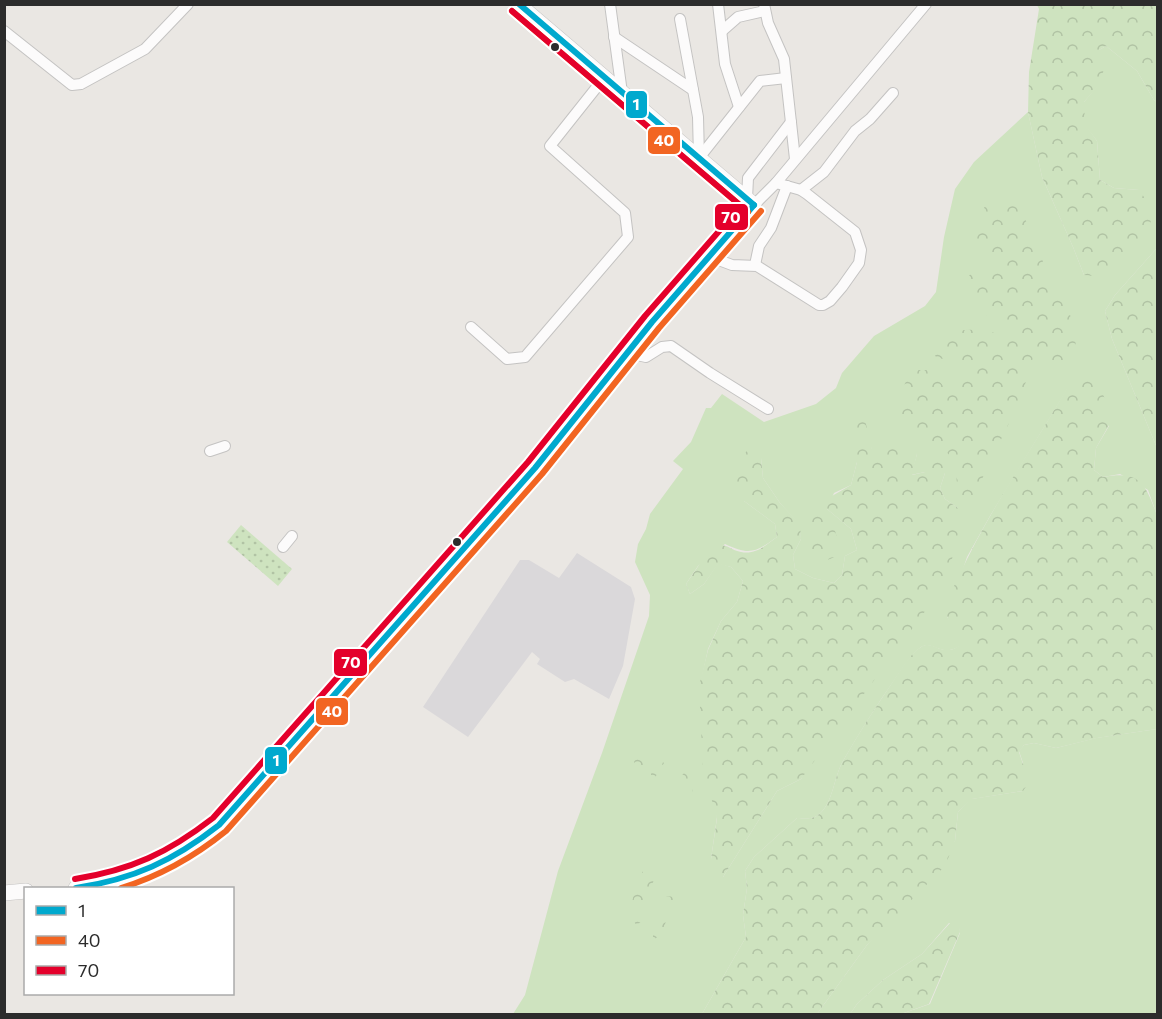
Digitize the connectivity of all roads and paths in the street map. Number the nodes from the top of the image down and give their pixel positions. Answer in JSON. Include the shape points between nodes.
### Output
{"nodes":[{"id":1,"x":188,"y":4,"type":"edge"},
{"id":2,"x":518,"y":4,"type":"edge"},
{"id":3,"x":610,"y":4,"type":"edge"},
{"id":4,"x":718,"y":4,"type":"edge"},
{"id":5,"x":926,"y":4,"type":"edge"},
{"id":6,"x":764,"y":8,"type":"edge"},
{"id":7,"x":680,"y":18,"type":"dead end"},
{"id":8,"x":4,"y":30,"type":"edge"},
{"id":9,"x":722,"y":32,"type":"junction"},
{"id":10,"x":614,"y":37,"type":"junction"},
{"id":11,"x":604,"y":78,"type":"junction"},
{"id":12,"x":786,"y":78,"type":"junction"},
{"id":13,"x":693,"y":90,"type":"junction"},
{"id":14,"x":622,"y":93,"type":"junction"},
{"id":15,"x":893,"y":93,"type":"dead end"},
{"id":16,"x":739,"y":107,"type":"junction"},
{"id":17,"x":791,"y":122,"type":"junction"},
{"id":18,"x":699,"y":158,"type":"junction"},
{"id":19,"x":795,"y":159,"type":"junction"},
{"id":20,"x":782,"y":185,"type":"junction"},
{"id":21,"x":801,"y":190,"type":"junction"},
{"id":22,"x":750,"y":202,"type":"junction"},
{"id":23,"x":708,"y":256,"type":"junction"},
{"id":24,"x":754,"y":265,"type":"junction"},
{"id":25,"x":471,"y":327,"type":"dead end"},
{"id":26,"x":628,"y":354,"type":"junction"},
{"id":27,"x":768,"y":409,"type":"dead end"},
{"id":28,"x":225,"y":446,"type":"dead end"},
{"id":29,"x":210,"y":451,"type":"dead end"},
{"id":30,"x":292,"y":536,"type":"dead end"},
{"id":31,"x":283,"y":547,"type":"dead end"},
{"id":32,"x":84,"y":887,"type":"edge"},
{"id":33,"x":24,"y":891,"type":"edge"},
{"id":34,"x":4,"y":893,"type":"edge"}],
"edges":[{"from":1,"to":8,"type":"street","via":[[146,49],[81,84],[72,85]]},
{"from":2,"to":11,"type":"street"},
{"from":3,"to":10,"type":"street"},
{"from":4,"to":9,"type":"street"},
{"from":5,"to":19,"type":"street"},
{"from":6,"to":9,"type":"street","via":[[738,17]]},
{"from":6,"to":12,"type":"street","via":[[784,59]]},
{"from":7,"to":13,"type":"street"},
{"from":9,"to":16,"type":"street","via":[[725,64]]},
{"from":10,"to":13,"type":"street"},
{"from":10,"to":14,"type":"street"},
{"from":11,"to":14,"type":"street"},
{"from":11,"to":25,"type":"street","via":[[550,146],[625,213],[628,237],[525,357],[507,359]]},
{"from":12,"to":16,"type":"street","via":[[760,81]]},
{"from":12,"to":17,"type":"street"},
{"from":13,"to":18,"type":"street"},
{"from":14,"to":18,"type":"street"},
{"from":15,"to":21,"type":"street","via":[[855,131],[824,172]]},
{"from":16,"to":18,"type":"street"},
{"from":17,"to":19,"type":"street"},
{"from":17,"to":22,"type":"street","via":[[748,178]]},
{"from":18,"to":22,"type":"street"},
{"from":19,"to":20,"type":"street"},
{"from":20,"to":21,"type":"street"},
{"from":20,"to":22,"type":"street"},
{"from":20,"to":24,"type":"street","via":[[771,228],[759,246]]},
{"from":21,"to":24,"type":"street","via":[[855,232],[861,250],[859,263],[823,305]]},
{"from":22,"to":23,"type":"street"},
{"from":23,"to":24,"type":"street","via":[[732,265]]},
{"from":23,"to":26,"type":"street"},
{"from":26,"to":27,"type":"street","via":[[646,357],[671,346]]},
{"from":26,"to":32,"type":"street","via":[[536,468],[219,825],[182,853],[145,872],[109,884]]},
{"from":28,"to":29,"type":"street"},
{"from":30,"to":31,"type":"street"},
{"from":33,"to":34,"type":"street"}]}
